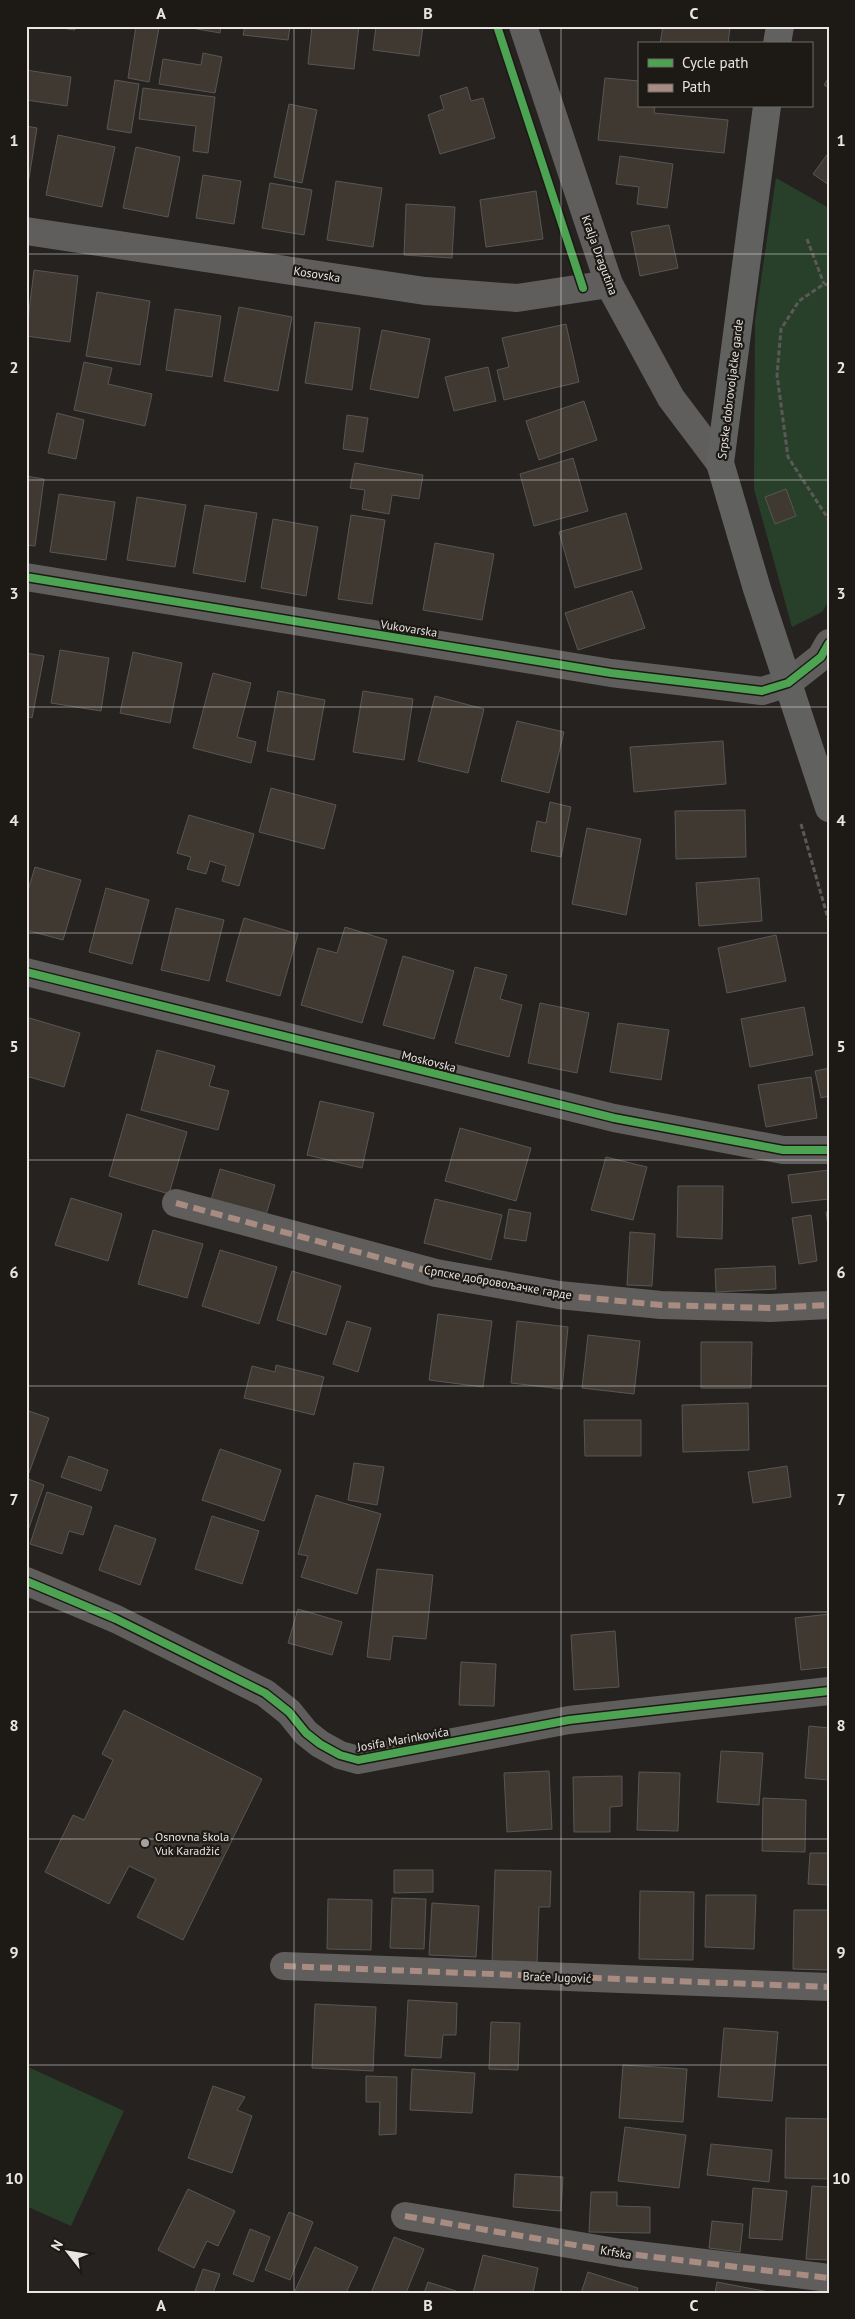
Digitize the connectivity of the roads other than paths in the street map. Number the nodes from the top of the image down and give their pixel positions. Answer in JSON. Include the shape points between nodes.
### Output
{"nodes":[{"id":1,"x":523,"y":26,"type":"edge"},
{"id":2,"x":780,"y":26,"type":"edge"},
{"id":3,"x":777,"y":42,"type":"edge"},
{"id":4,"x":767,"y":108,"type":"edge"},
{"id":5,"x":26,"y":231,"type":"edge"},
{"id":6,"x":609,"y":284,"type":"junction"},
{"id":7,"x":720,"y":463,"type":"junction"},
{"id":8,"x":26,"y":577,"type":"edge"},
{"id":9,"x":829,"y":644,"type":"edge"},
{"id":10,"x":788,"y":683,"type":"junction"},
{"id":11,"x":829,"y":808,"type":"edge"},
{"id":12,"x":26,"y":972,"type":"edge"},
{"id":13,"x":829,"y":1150,"type":"edge"},
{"id":14,"x":176,"y":1203,"type":"dead end"},
{"id":15,"x":829,"y":1304,"type":"edge"},
{"id":16,"x":26,"y":1580,"type":"edge"},
{"id":17,"x":829,"y":1691,"type":"edge"},
{"id":18,"x":284,"y":1966,"type":"dead end"},
{"id":19,"x":829,"y":1987,"type":"edge"},
{"id":20,"x":406,"y":2216,"type":"dead end"},
{"id":21,"x":829,"y":2278,"type":"edge"}],
"edges":[{"from":1,"to":6,"type":"street","name":"Kralja Dragutina"},
{"from":2,"to":3,"type":"main road"},
{"from":4,"to":7,"type":"main road","name":"Srpske dobrovoljačke garde"},
{"from":5,"to":6,"type":"street","name":"Kosovska","via":[[425,291],[517,298]]},
{"from":6,"to":7,"type":"street","name":"Kralja Dragutina","via":[[671,398]]},
{"from":7,"to":10,"type":"main road","name":"Srpske dobrovoljačke garde"},
{"from":8,"to":10,"type":"street","name":"Vukovarska","via":[[611,673],[762,691]]},
{"from":9,"to":10,"type":"street","via":[[821,657]]},
{"from":10,"to":11,"type":"main road","name":"Srpske dobrovoljačke garde"},
{"from":12,"to":13,"type":"street","name":"Moskovska","via":[[614,1118],[783,1150]]},
{"from":14,"to":15,"type":"street","name":"Српске добровољачке гарде","via":[[436,1273],[560,1295],[661,1305],[770,1308]]},
{"from":16,"to":17,"type":"street","name":"Josifa Marinkovića","via":[[116,1619],[265,1693],[320,1744],[340,1756],[358,1760],[569,1720]]},
{"from":18,"to":19,"type":"street","name":"Braće Jugović"},
{"from":20,"to":21,"type":"street","name":"Krfska","via":[[621,2254]]}]}
